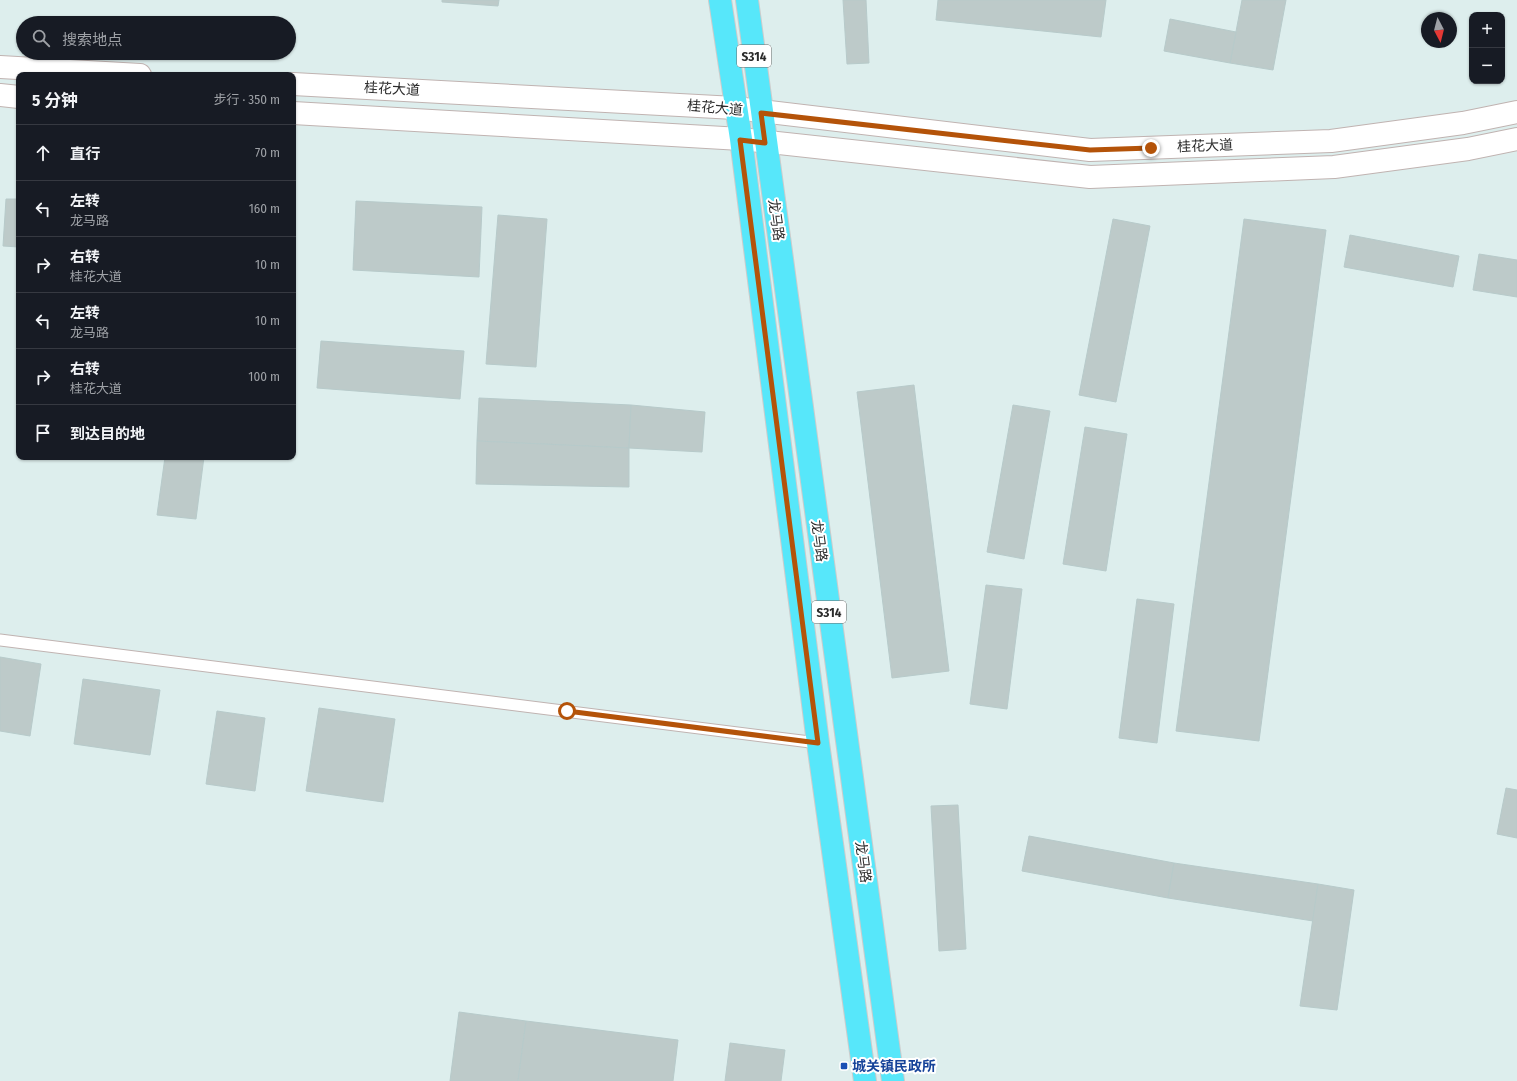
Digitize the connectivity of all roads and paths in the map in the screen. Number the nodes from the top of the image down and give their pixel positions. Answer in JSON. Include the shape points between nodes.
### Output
{"nodes":[{"id":1,"x":720,"y":0,"type":"edge"},
{"id":2,"x":747,"y":0,"type":"edge"},
{"id":3,"x":0,"y":67,"type":"edge"},
{"id":4,"x":88,"y":72,"type":"edge"},
{"id":5,"x":296,"y":84,"type":"edge"},
{"id":6,"x":0,"y":95,"type":"edge"},
{"id":7,"x":16,"y":96,"type":"edge"},
{"id":8,"x":735,"y":108,"type":"junction"},
{"id":9,"x":1517,"y":112,"type":"edge"},
{"id":10,"x":296,"y":113,"type":"edge"},
{"id":11,"x":761,"y":113,"type":"junction"},
{"id":12,"x":1517,"y":139,"type":"edge"},
{"id":13,"x":740,"y":140,"type":"junction"},
{"id":14,"x":765,"y":143,"type":"junction"},
{"id":15,"x":0,"y":640,"type":"edge"},
{"id":16,"x":818,"y":743,"type":"junction"},
{"id":17,"x":865,"y":1081,"type":"edge"},
{"id":18,"x":893,"y":1081,"type":"edge"}],
"edges":[{"from":1,"to":8,"type":"main road","name":"龙马路","number":"S314"},
{"from":2,"to":11,"type":"main road","name":"龙马路","number":"S314"},
{"from":3,"to":4,"type":"main road"},
{"from":5,"to":8,"type":"main road","name":"桂花大道"},
{"from":6,"to":7,"type":"main road"},
{"from":8,"to":11,"type":"main road","name":"桂花大道"},
{"from":8,"to":13,"type":"main road","name":"龙马路","number":"S314"},
{"from":9,"to":11,"type":"main road","name":"桂花大道","via":[[1463,123],[1331,141],[1090,150]]},
{"from":10,"to":13,"type":"main road","name":"桂花大道"},
{"from":11,"to":14,"type":"main road","name":"龙马路","number":"S314"},
{"from":12,"to":14,"type":"main road","name":"桂花大道","via":[[1468,149],[1334,167],[1090,177]]},
{"from":13,"to":14,"type":"main road","name":"桂花大道"},
{"from":13,"to":16,"type":"main road","name":"龙马路","number":"S314"},
{"from":14,"to":18,"type":"main road","name":"龙马路","number":"S314"},
{"from":15,"to":16,"type":"lane"},
{"from":16,"to":17,"type":"main road","name":"龙马路","number":"S314"}]}
